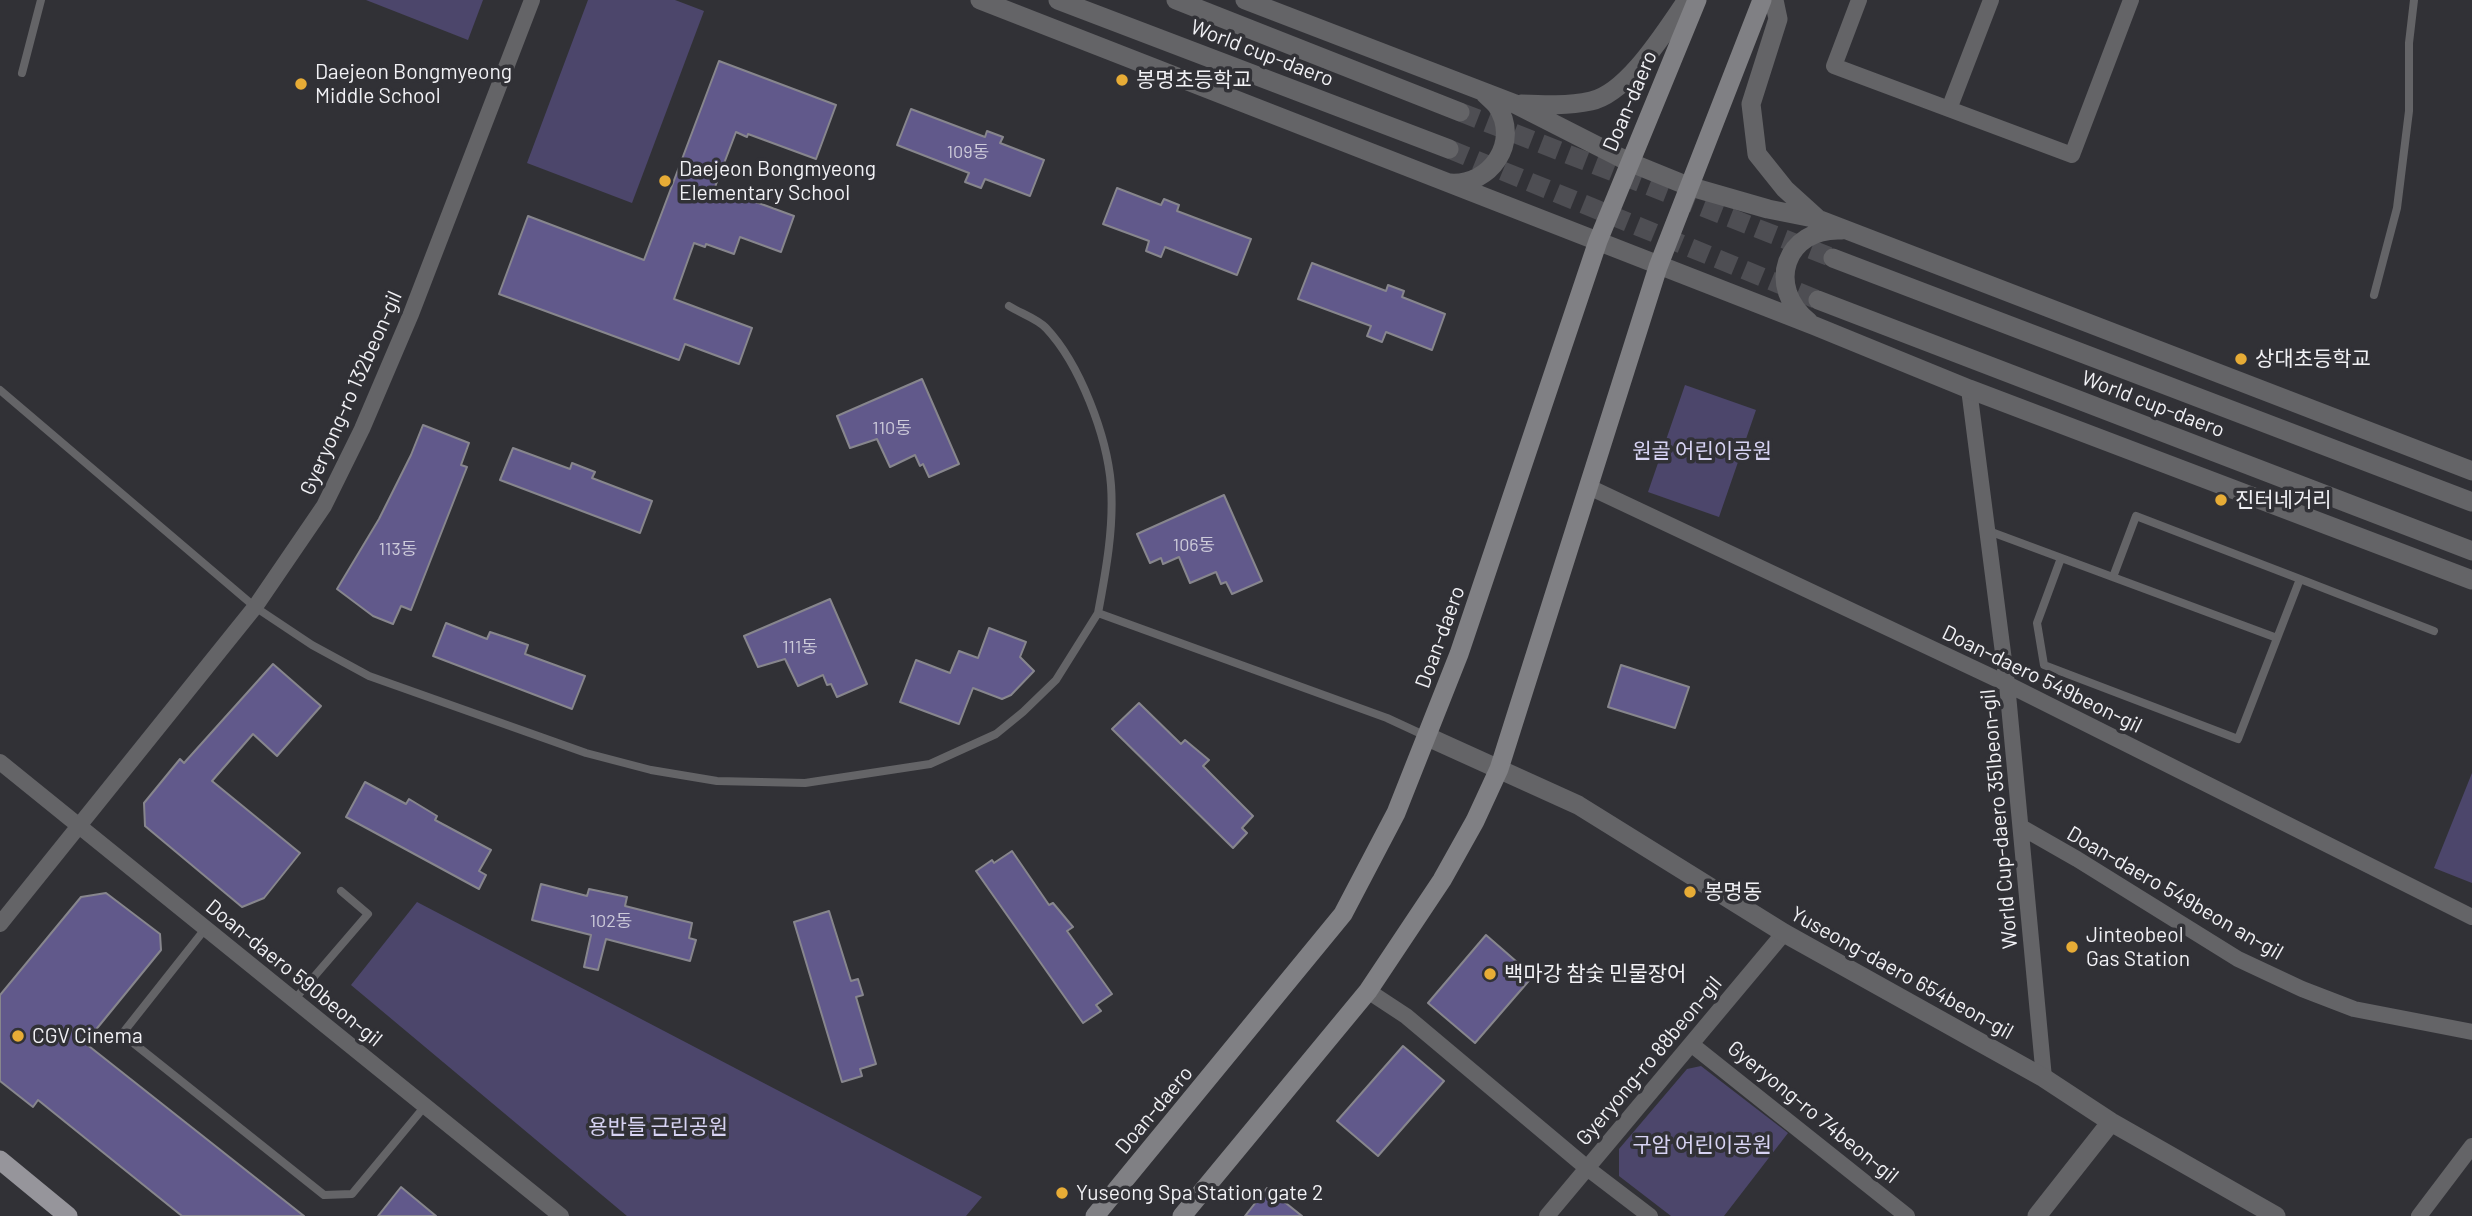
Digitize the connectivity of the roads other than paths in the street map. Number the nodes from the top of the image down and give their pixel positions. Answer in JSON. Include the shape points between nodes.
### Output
{"nodes":[{"id":1,"x":41,"y":0,"type":"edge"},
{"id":2,"x":532,"y":0,"type":"edge"},
{"id":3,"x":980,"y":0,"type":"edge"},
{"id":4,"x":1058,"y":0,"type":"edge"},
{"id":5,"x":1176,"y":0,"type":"edge"},
{"id":6,"x":1245,"y":0,"type":"edge"},
{"id":7,"x":1687,"y":0,"type":"edge"},
{"id":8,"x":1696,"y":0,"type":"edge"},
{"id":9,"x":1762,"y":0,"type":"edge"},
{"id":10,"x":1774,"y":0,"type":"edge"},
{"id":11,"x":1859,"y":0,"type":"edge"},
{"id":12,"x":1991,"y":0,"type":"edge"},
{"id":13,"x":2131,"y":0,"type":"edge"},
{"id":14,"x":2414,"y":0,"type":"edge"},
{"id":15,"x":22,"y":74,"type":"dead end"},
{"id":16,"x":1469,"y":86,"type":"junction"},
{"id":17,"x":1514,"y":103,"type":"junction"},
{"id":18,"x":1949,"y":109,"type":"junction"},
{"id":19,"x":1460,"y":112,"type":"tunnel mouth"},
{"id":20,"x":1449,"y":149,"type":"tunnel mouth"},
{"id":21,"x":1629,"y":162,"type":"junction"},
{"id":22,"x":1438,"y":181,"type":"junction"},
{"id":23,"x":1688,"y":186,"type":"junction"},
{"id":24,"x":1818,"y":219,"type":"junction"},
{"id":25,"x":1850,"y":231,"type":"junction"},
{"id":26,"x":1598,"y":241,"type":"junction"},
{"id":27,"x":1833,"y":258,"type":"tunnel mouth"},
{"id":28,"x":1658,"y":267,"type":"junction"},
{"id":29,"x":2374,"y":295,"type":"dead end"},
{"id":30,"x":1818,"y":300,"type":"tunnel mouth"},
{"id":31,"x":1009,"y":306,"type":"dead end"},
{"id":32,"x":1815,"y":326,"type":"junction"},
{"id":33,"x":1969,"y":389,"type":"junction"},
{"id":34,"x":0,"y":390,"type":"edge"},
{"id":35,"x":2472,"y":471,"type":"edge"},
{"id":36,"x":1589,"y":487,"type":"junction"},
{"id":37,"x":2472,"y":502,"type":"edge"},
{"id":38,"x":1986,"y":530,"type":"junction"},
{"id":39,"x":2472,"y":551,"type":"edge"},
{"id":40,"x":2062,"y":558,"type":"junction"},
{"id":41,"x":2113,"y":578,"type":"junction"},
{"id":42,"x":2300,"y":579,"type":"junction"},
{"id":43,"x":2472,"y":580,"type":"edge"},
{"id":44,"x":255,"y":607,"type":"junction"},
{"id":45,"x":1098,"y":613,"type":"junction"},
{"id":46,"x":2434,"y":631,"type":"dead end"},
{"id":47,"x":2277,"y":638,"type":"junction"},
{"id":48,"x":2007,"y":684,"type":"junction"},
{"id":49,"x":1428,"y":737,"type":"junction"},
{"id":50,"x":0,"y":762,"type":"edge"},
{"id":51,"x":1499,"y":769,"type":"junction"},
{"id":52,"x":79,"y":826,"type":"junction"},
{"id":53,"x":2021,"y":827,"type":"junction"},
{"id":54,"x":341,"y":891,"type":"dead end"},
{"id":55,"x":2472,"y":917,"type":"edge"},
{"id":56,"x":0,"y":924,"type":"edge"},
{"id":57,"x":205,"y":929,"type":"junction"},
{"id":58,"x":1784,"y":933,"type":"junction"},
{"id":59,"x":1368,"y":990,"type":"junction"},
{"id":60,"x":294,"y":1000,"type":"junction"},
{"id":61,"x":2472,"y":1032,"type":"edge"},
{"id":62,"x":1691,"y":1044,"type":"junction"},
{"id":63,"x":2044,"y":1078,"type":"junction"},
{"id":64,"x":425,"y":1106,"type":"junction"},
{"id":65,"x":2111,"y":1122,"type":"junction"},
{"id":66,"x":2472,"y":1146,"type":"edge"},
{"id":67,"x":0,"y":1160,"type":"edge"},
{"id":68,"x":1587,"y":1168,"type":"junction"},
{"id":69,"x":1186,"y":1214,"type":"edge"},
{"id":70,"x":68,"y":1216,"type":"edge"},
{"id":71,"x":561,"y":1216,"type":"edge"},
{"id":72,"x":1095,"y":1216,"type":"edge"},
{"id":73,"x":1547,"y":1216,"type":"edge"},
{"id":74,"x":1650,"y":1216,"type":"edge"},
{"id":75,"x":1906,"y":1216,"type":"edge"},
{"id":76,"x":2038,"y":1216,"type":"edge"},
{"id":77,"x":2276,"y":1216,"type":"edge"},
{"id":78,"x":2420,"y":1216,"type":"edge"}],
"edges":[{"from":1,"to":15,"type":"lane"},
{"from":2,"to":44,"type":"street","name":"Gyeryong-ro 132beon-gil","via":[[362,429],[324,506]]},
{"from":3,"to":22,"type":"street"},
{"from":4,"to":20,"type":"street","name":"World cup-daero"},
{"from":5,"to":19,"type":"street"},
{"from":6,"to":16,"type":"street"},
{"from":7,"to":17,"type":"street","via":[[1630,78],[1594,100]]},
{"from":8,"to":21,"type":"main road","name":"Doan-daero"},
{"from":9,"to":23,"type":"main road"},
{"from":10,"to":24,"type":"street","via":[[1777,19],[1751,104],[1757,154],[1785,189]]},
{"from":11,"to":18,"type":"street","via":[[1834,66]]},
{"from":12,"to":18,"type":"street"},
{"from":13,"to":18,"type":"street","via":[[2072,156]]},
{"from":14,"to":29,"type":"lane","via":[[2409,111],[2397,208]]},
{"from":16,"to":17,"type":"street"},
{"from":16,"to":22,"type":"street","via":[[1497,106],[1504,121],[1501,155],[1482,177],[1453,184]]},
{"from":17,"to":21,"type":"street"},
{"from":21,"to":23,"type":"street"},
{"from":21,"to":26,"type":"main road","name":"Doan-daero"},
{"from":22,"to":26,"type":"street"},
{"from":23,"to":24,"type":"street"},
{"from":23,"to":28,"type":"main road"},
{"from":24,"to":25,"type":"street"},
{"from":25,"to":32,"type":"street","via":[[1825,230],[1811,235],[1788,260],[1784,279],[1789,299]]},
{"from":25,"to":35,"type":"street"},
{"from":26,"to":28,"type":"street"},
{"from":26,"to":49,"type":"main road","name":"Doan-daero"},
{"from":27,"to":37,"type":"street","name":"World cup-daero"},
{"from":28,"to":32,"type":"street"},
{"from":28,"to":36,"type":"main road"},
{"from":30,"to":39,"type":"street","name":"World cup-daero"},
{"from":31,"to":45,"type":"lane","via":[[1045,326],[1081,378],[1102,439],[1111,485],[1108,558]]},
{"from":32,"to":33,"type":"street"},
{"from":33,"to":38,"type":"street","name":"World Cup-daero 351beon-gil"},
{"from":33,"to":43,"type":"street"},
{"from":34,"to":44,"type":"lane"},
{"from":36,"to":48,"type":"street","name":"Doan-daero 549beon-gil"},
{"from":36,"to":51,"type":"main road"},
{"from":38,"to":40,"type":"lane"},
{"from":38,"to":48,"type":"street","name":"World Cup-daero 351beon-gil"},
{"from":40,"to":41,"type":"lane"},
{"from":40,"to":47,"type":"lane","via":[[2037,623],[2044,665],[2238,739]]},
{"from":41,"to":42,"type":"lane","via":[[2136,516]]},
{"from":41,"to":47,"type":"lane"},
{"from":42,"to":46,"type":"lane"},
{"from":42,"to":47,"type":"lane"},
{"from":44,"to":45,"type":"lane","via":[[369,676],[586,753],[717,781],[805,783],[930,764],[996,734],[1056,680]]},
{"from":44,"to":52,"type":"street","name":"Gyeryong-ro 132beon-gil"},
{"from":45,"to":49,"type":"lane"},
{"from":48,"to":53,"type":"street","name":"World Cup-daero 351beon-gil"},
{"from":48,"to":55,"type":"street","name":"Doan-daero 549beon-gil"},
{"from":49,"to":51,"type":"street","name":"Yuseong-daero 654beon-gil"},
{"from":49,"to":72,"type":"main road","name":"Doan-daero","via":[[1396,813],[1343,914]]},
{"from":50,"to":52,"type":"street","name":"Doan-daero 590beon-gil"},
{"from":51,"to":58,"type":"street","name":"Yuseong-daero 654beon-gil","via":[[1578,806]]},
{"from":51,"to":59,"type":"main road","via":[[1442,880]]},
{"from":52,"to":56,"type":"street","name":"Gyeryong-ro 132beon-gil"},
{"from":52,"to":57,"type":"street","name":"Doan-daero 590beon-gil"},
{"from":53,"to":61,"type":"street","name":"Doan-daero 549beon an-gil","via":[[2238,959],[2302,989],[2354,1009]]},
{"from":53,"to":63,"type":"street","name":"World Cup-daero 351beon-gil"},
{"from":54,"to":60,"type":"lane","via":[[368,914]]},
{"from":57,"to":60,"type":"street","name":"Doan-daero 590beon-gil"},
{"from":57,"to":64,"type":"lane","via":[[122,1034],[324,1195],[352,1194]]},
{"from":58,"to":62,"type":"street","name":"Gyeryong-ro 88beon-gil"},
{"from":58,"to":63,"type":"street","name":"Yuseong-daero 654beon-gil"},
{"from":59,"to":68,"type":"street","via":[[1406,1016]]},
{"from":59,"to":69,"type":"main road"},
{"from":60,"to":64,"type":"street","name":"Doan-daero 590beon-gil"},
{"from":62,"to":68,"type":"street","name":"Gyeryong-ro 88beon-gil"},
{"from":62,"to":75,"type":"street","name":"Gyeryong-ro 74beon-gil"},
{"from":63,"to":65,"type":"street","name":"Yuseong-daero 654beon-gil"},
{"from":64,"to":71,"type":"street","name":"Doan-daero 590beon-gil"},
{"from":65,"to":76,"type":"street"},
{"from":65,"to":77,"type":"street","name":"Yuseong-daero 654beon-gil"},
{"from":66,"to":78,"type":"street"},
{"from":67,"to":70,"type":"main road"},
{"from":68,"to":73,"type":"street","name":"Gyeryong-ro 88beon-gil"},
{"from":68,"to":74,"type":"street"}]}
